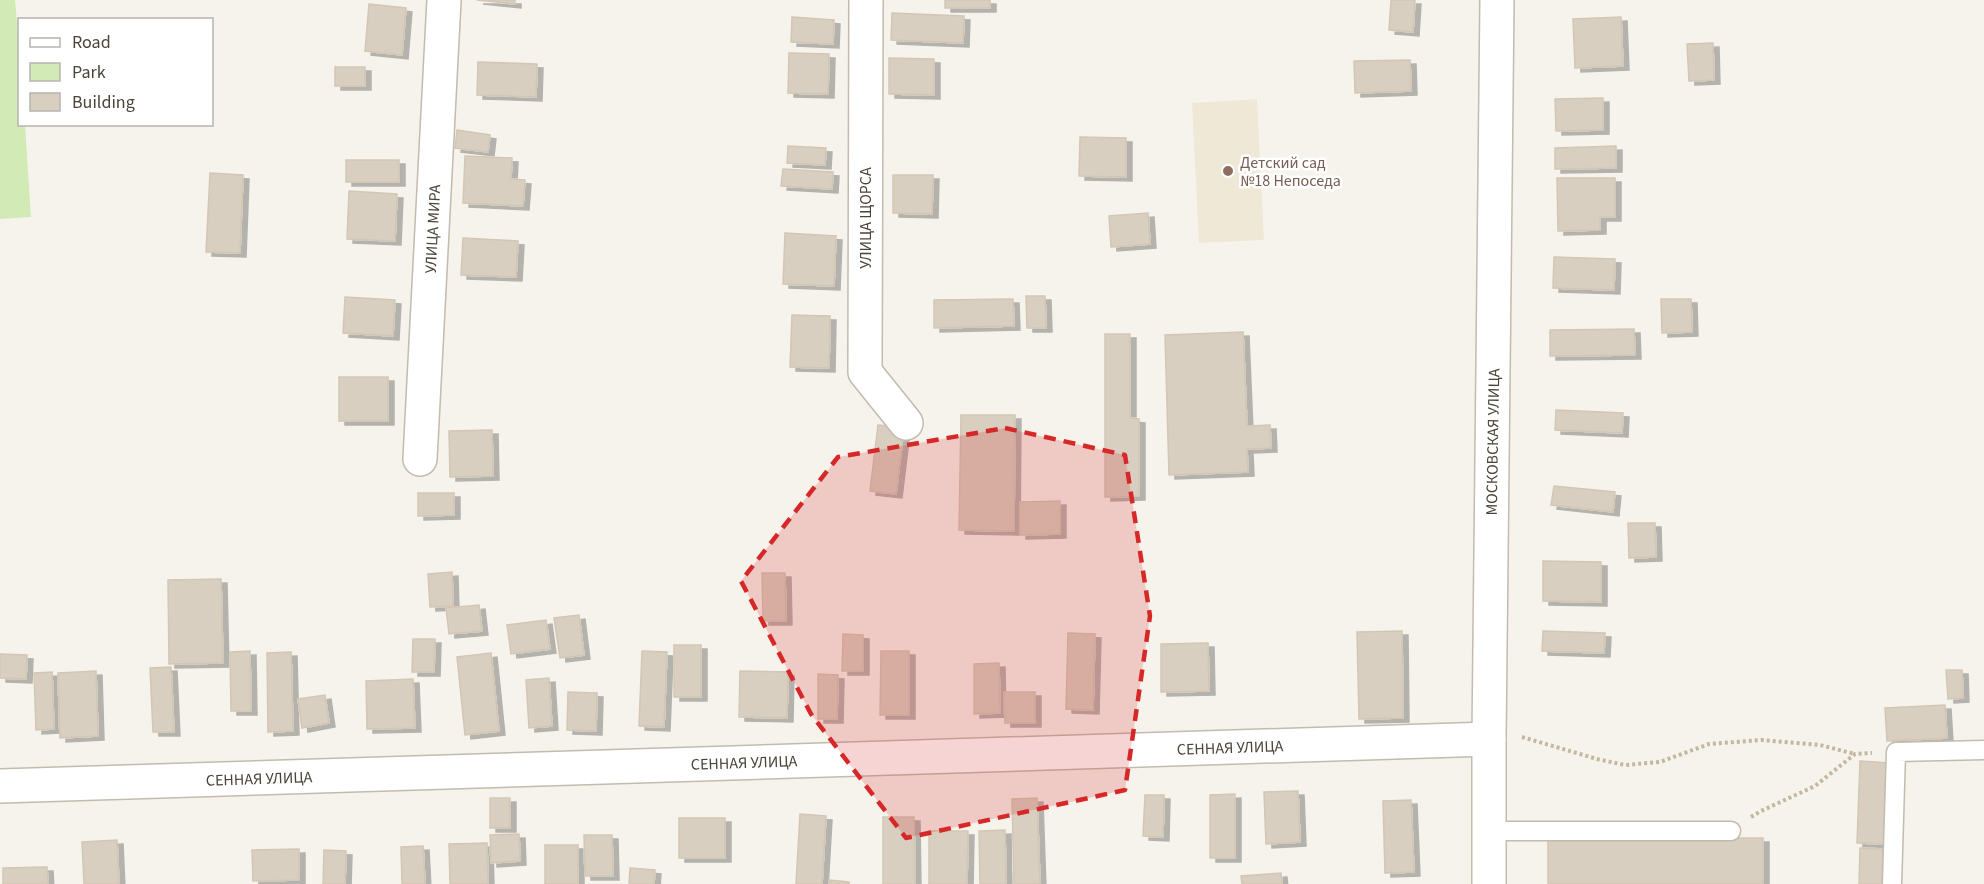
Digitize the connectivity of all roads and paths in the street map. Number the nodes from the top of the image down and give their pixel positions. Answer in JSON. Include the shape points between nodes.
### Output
{"nodes":[{"id":1,"x":444,"y":0,"type":"edge"},
{"id":2,"x":866,"y":0,"type":"edge"},
{"id":3,"x":1497,"y":0,"type":"edge"},
{"id":4,"x":906,"y":423,"type":"dead end"},
{"id":5,"x":420,"y":459,"type":"dead end"},
{"id":6,"x":1489,"y":739,"type":"junction"},
{"id":7,"x":1984,"y":750,"type":"edge"},
{"id":8,"x":1896,"y":752,"type":"junction"},
{"id":9,"x":1855,"y":754,"type":"junction"},
{"id":10,"x":0,"y":786,"type":"edge"},
{"id":11,"x":1489,"y":831,"type":"junction"},
{"id":12,"x":1731,"y":831,"type":"joint"},
{"id":13,"x":1490,"y":884,"type":"edge"},
{"id":14,"x":1892,"y":884,"type":"edge"}],
"edges":[{"from":1,"to":5,"type":"street","name":"УЛИЦА МИРА"},
{"from":2,"to":4,"type":"street","name":"УЛИЦА ЩОРСА","via":[[865,372]]},
{"from":3,"to":6,"type":"street","name":"МОСКОВСКАЯ УЛИЦА"},
{"from":6,"to":9,"type":"path","via":[[1510,734],[1625,765],[1660,762],[1709,744],[1762,740],[1820,745]]},
{"from":6,"to":10,"type":"street","name":"СЕННАЯ УЛИЦА"},
{"from":6,"to":11,"type":"street","name":"МОСКОВСКАЯ УЛИЦА"},
{"from":7,"to":8,"type":"lane"},
{"from":8,"to":9,"type":"path"},
{"from":8,"to":14,"type":"lane"},
{"from":9,"to":12,"type":"path","via":[[1815,786],[1761,811]]},
{"from":11,"to":12,"type":"lane"},
{"from":11,"to":13,"type":"street","name":"МОСКОВСКАЯ УЛИЦА"}]}
